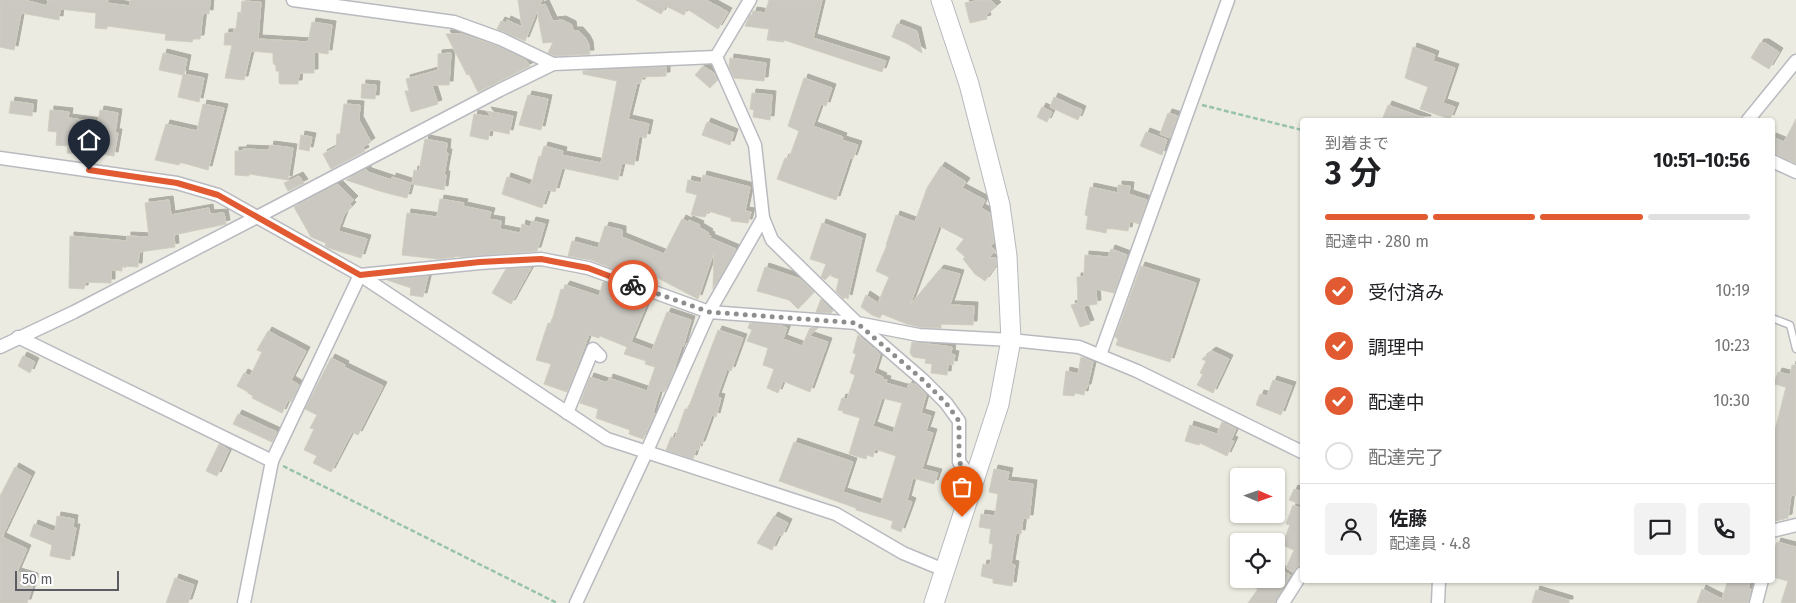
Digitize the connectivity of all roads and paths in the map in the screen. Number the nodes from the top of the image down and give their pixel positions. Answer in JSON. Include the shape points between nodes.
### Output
{"nodes":[{"id":1,"x":293,"y":0,"type":"edge"},
{"id":2,"x":750,"y":0,"type":"edge"},
{"id":3,"x":940,"y":0,"type":"edge"},
{"id":4,"x":1228,"y":0,"type":"edge"},
{"id":5,"x":716,"y":57,"type":"junction"},
{"id":6,"x":1796,"y":61,"type":"edge"},
{"id":7,"x":553,"y":64,"type":"junction"},
{"id":8,"x":1191,"y":102,"type":"junction"},
{"id":9,"x":1750,"y":118,"type":"edge"},
{"id":10,"x":1300,"y":129,"type":"edge"},
{"id":11,"x":0,"y":158,"type":"edge"},
{"id":12,"x":1775,"y":162,"type":"edge"},
{"id":13,"x":1796,"y":172,"type":"edge"},
{"id":14,"x":257,"y":217,"type":"junction"},
{"id":15,"x":763,"y":218,"type":"junction"},
{"id":16,"x":360,"y":275,"type":"junction"},
{"id":17,"x":709,"y":312,"type":"junction"},
{"id":18,"x":1775,"y":319,"type":"edge"},
{"id":19,"x":857,"y":323,"type":"junction"},
{"id":20,"x":18,"y":337,"type":"junction"},
{"id":21,"x":1011,"y":340,"type":"junction"},
{"id":22,"x":0,"y":347,"type":"edge"},
{"id":23,"x":1796,"y":349,"type":"edge"},
{"id":24,"x":1100,"y":355,"type":"junction"},
{"id":25,"x":600,"y":356,"type":"dead end"},
{"id":26,"x":567,"y":413,"type":"junction"},
{"id":27,"x":1300,"y":451,"type":"edge"},
{"id":28,"x":646,"y":453,"type":"junction"},
{"id":29,"x":272,"y":461,"type":"junction"},
{"id":30,"x":975,"y":482,"type":"junction"},
{"id":31,"x":1796,"y":525,"type":"edge"},
{"id":32,"x":1775,"y":531,"type":"edge"},
{"id":33,"x":944,"y":570,"type":"junction"},
{"id":34,"x":1300,"y":576,"type":"edge"},
{"id":35,"x":1439,"y":583,"type":"edge"},
{"id":36,"x":1761,"y":583,"type":"edge"},
{"id":37,"x":244,"y":603,"type":"edge"},
{"id":38,"x":557,"y":603,"type":"edge"},
{"id":39,"x":576,"y":603,"type":"edge"},
{"id":40,"x":934,"y":603,"type":"edge"},
{"id":41,"x":1283,"y":603,"type":"edge"},
{"id":42,"x":1438,"y":603,"type":"edge"},
{"id":43,"x":1756,"y":603,"type":"edge"}],
"edges":[{"from":1,"to":7,"type":"street","via":[[454,22]]},
{"from":2,"to":5,"type":"street"},
{"from":3,"to":21,"type":"street","via":[[969,84],[1000,205],[1007,256]]},
{"from":4,"to":8,"type":"street"},
{"from":5,"to":7,"type":"street"},
{"from":5,"to":15,"type":"street","via":[[756,145]]},
{"from":6,"to":9,"type":"street"},
{"from":7,"to":14,"type":"street"},
{"from":8,"to":10,"type":"path"},
{"from":8,"to":24,"type":"street"},
{"from":11,"to":14,"type":"street","via":[[177,183],[218,195]]},
{"from":12,"to":13,"type":"street"},
{"from":14,"to":16,"type":"street"},
{"from":14,"to":20,"type":"street","via":[[74,312]]},
{"from":15,"to":17,"type":"street"},
{"from":15,"to":19,"type":"street","via":[[772,240]]},
{"from":16,"to":17,"type":"street","via":[[541,259],[588,268]]},
{"from":16,"to":26,"type":"street"},
{"from":16,"to":29,"type":"street"},
{"from":17,"to":19,"type":"street"},
{"from":17,"to":28,"type":"street"},
{"from":18,"to":23,"type":"lane","via":[[1790,325]]},
{"from":19,"to":21,"type":"street","via":[[919,334]]},
{"from":19,"to":30,"type":"street","via":[[946,403],[959,421],[959,462]]},
{"from":20,"to":22,"type":"street"},
{"from":20,"to":29,"type":"street"},
{"from":21,"to":24,"type":"street","via":[[1079,347]]},
{"from":21,"to":30,"type":"street","via":[[999,404]]},
{"from":24,"to":27,"type":"street"},
{"from":25,"to":26,"type":"street","via":[[593,349]]},
{"from":26,"to":28,"type":"street","via":[[607,439]]},
{"from":28,"to":33,"type":"street","via":[[836,514],[903,553]]},
{"from":28,"to":39,"type":"street"},
{"from":29,"to":37,"type":"street"},
{"from":29,"to":38,"type":"path"},
{"from":30,"to":33,"type":"street"},
{"from":31,"to":32,"type":"street"},
{"from":33,"to":40,"type":"street"},
{"from":34,"to":41,"type":"street"},
{"from":35,"to":42,"type":"street"},
{"from":36,"to":43,"type":"street"}]}
